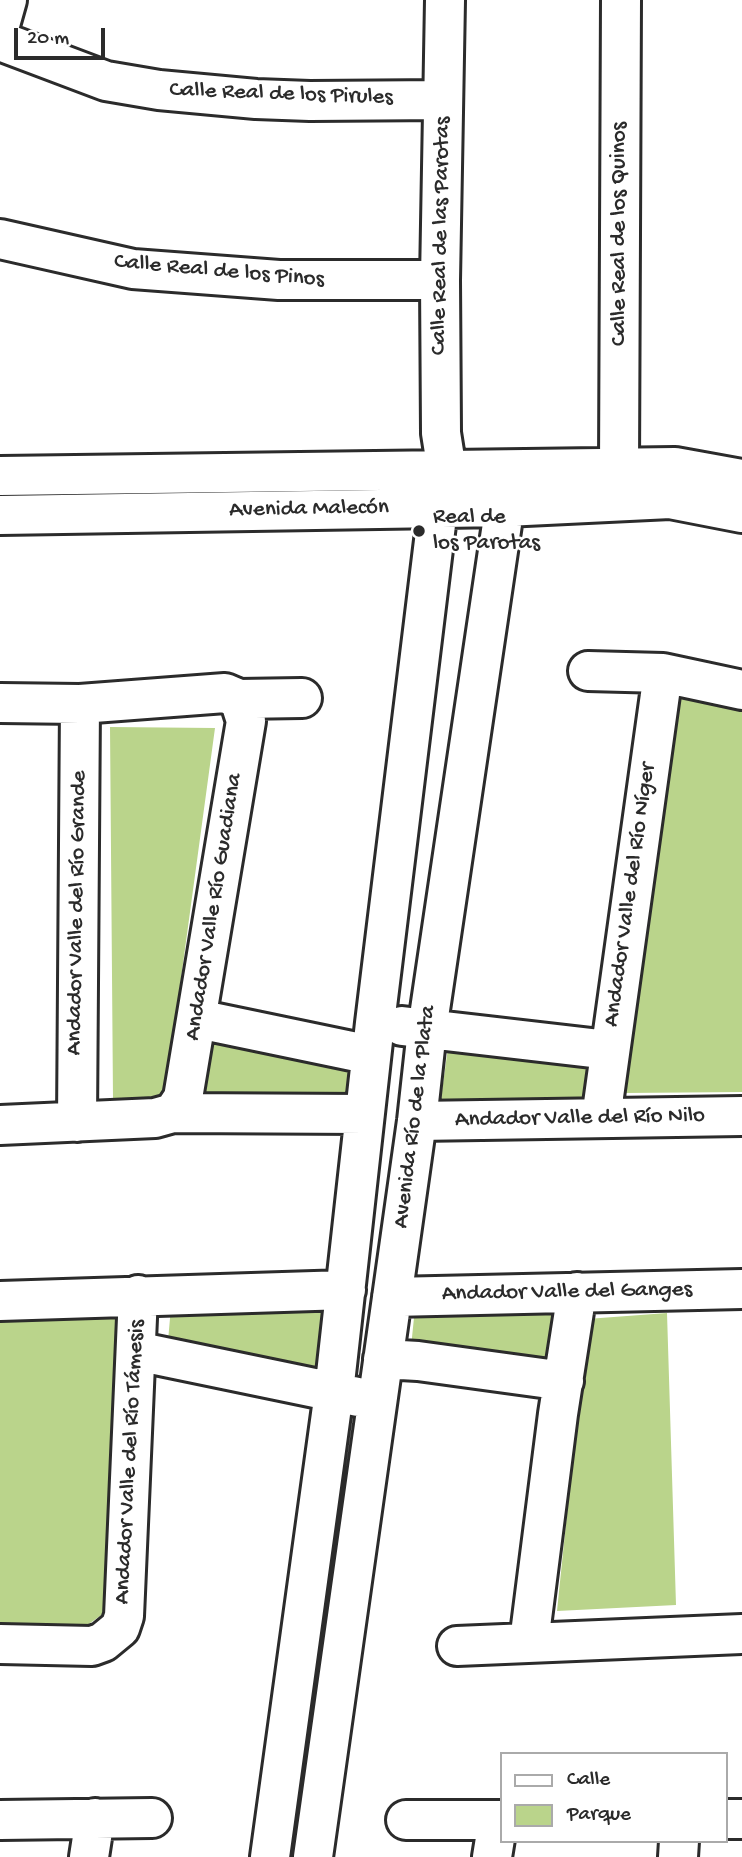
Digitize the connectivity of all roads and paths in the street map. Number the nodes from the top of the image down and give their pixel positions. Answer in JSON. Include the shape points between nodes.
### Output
{"nodes":[{"id":1,"x":7,"y":0,"type":"edge"},
{"id":2,"x":445,"y":0,"type":"edge"},
{"id":3,"x":621,"y":0,"type":"edge"},
{"id":4,"x":0,"y":25,"type":"edge"},
{"id":5,"x":0,"y":41,"type":"edge"},
{"id":6,"x":443,"y":100,"type":"junction"},
{"id":7,"x":0,"y":239,"type":"edge"},
{"id":8,"x":440,"y":281,"type":"junction"},
{"id":9,"x":619,"y":468,"type":"junction"},
{"id":10,"x":447,"y":471,"type":"junction"},
{"id":11,"x":1,"y":477,"type":"edge"},
{"id":12,"x":742,"y":480,"type":"edge"},
{"id":13,"x":507,"y":489,"type":"junction"},
{"id":14,"x":438,"y":508,"type":"junction"},
{"id":15,"x":742,"y":513,"type":"edge"},
{"id":16,"x":0,"y":515,"type":"edge"},
{"id":17,"x":588,"y":671,"type":"dead end"},
{"id":18,"x":663,"y":673,"type":"junction"},
{"id":19,"x":742,"y":690,"type":"edge"},
{"id":20,"x":302,"y":698,"type":"dead end"},
{"id":21,"x":239,"y":699,"type":"junction"},
{"id":22,"x":0,"y":703,"type":"edge"},
{"id":23,"x":80,"y":704,"type":"junction"},
{"id":24,"x":198,"y":1019,"type":"junction"},
{"id":25,"x":427,"y":1030,"type":"junction"},
{"id":26,"x":373,"y":1039,"type":"junction"},
{"id":27,"x":609,"y":1050,"type":"junction"},
{"id":28,"x":173,"y":1113,"type":"junction"},
{"id":29,"x":365,"y":1114,"type":"junction"},
{"id":30,"x":742,"y":1116,"type":"edge"},
{"id":31,"x":601,"y":1118,"type":"junction"},
{"id":32,"x":417,"y":1121,"type":"junction"},
{"id":33,"x":76,"y":1122,"type":"junction"},
{"id":34,"x":0,"y":1125,"type":"edge"},
{"id":35,"x":742,"y":1289,"type":"edge"},
{"id":36,"x":346,"y":1290,"type":"junction"},
{"id":37,"x":576,"y":1293,"type":"junction"},
{"id":38,"x":138,"y":1295,"type":"junction"},
{"id":39,"x":392,"y":1297,"type":"junction"},
{"id":40,"x":0,"y":1301,"type":"edge"},
{"id":41,"x":136,"y":1350,"type":"junction"},
{"id":42,"x":383,"y":1359,"type":"junction"},
{"id":43,"x":564,"y":1381,"type":"junction"},
{"id":44,"x":334,"y":1392,"type":"junction"},
{"id":45,"x":378,"y":1401,"type":"junction"},
{"id":46,"x":742,"y":1634,"type":"edge"},
{"id":47,"x":529,"y":1642,"type":"junction"},
{"id":48,"x":0,"y":1644,"type":"edge"},
{"id":49,"x":457,"y":1646,"type":"dead end"},
{"id":50,"x":284,"y":1758,"type":"junction"},
{"id":51,"x":327,"y":1764,"type":"junction"},
{"id":52,"x":95,"y":1818,"type":"junction"},
{"id":53,"x":152,"y":1818,"type":"dead end"},
{"id":54,"x":0,"y":1820,"type":"edge"},
{"id":55,"x":406,"y":1820,"type":"dead end"},
{"id":56,"x":500,"y":1820,"type":"edge"},
{"id":57,"x":89,"y":1857,"type":"edge"},
{"id":58,"x":271,"y":1857,"type":"edge"},
{"id":59,"x":313,"y":1857,"type":"edge"},
{"id":60,"x":492,"y":1857,"type":"edge"}],
"edges":[{"from":1,"to":4,"type":"street"},
{"from":2,"to":6,"type":"street","name":"Calle Real de las Parotas"},
{"from":3,"to":9,"type":"street","name":"Calle Real de los Quinos"},
{"from":5,"to":6,"type":"street","name":"Calle Real de los Pirules","via":[[106,81],[159,90],[310,101]]},
{"from":6,"to":8,"type":"street","name":"Calle Real de las Parotas"},
{"from":7,"to":8,"type":"street","name":"Calle Real de los Pinos","via":[[133,269],[279,280]]},
{"from":8,"to":10,"type":"street","name":"Calle Real de las Parotas","via":[[441,433]]},
{"from":9,"to":12,"type":"street","name":"Avenida Malecón","via":[[675,467]]},
{"from":9,"to":13,"type":"street","name":"Avenida Malecón"},
{"from":10,"to":11,"type":"street","name":"Avenida Malecón"},
{"from":10,"to":13,"type":"street","name":"Avenida Malecón"},
{"from":10,"to":14,"type":"street"},
{"from":11,"to":16,"type":"street"},
{"from":13,"to":14,"type":"street","name":"Avenida Malecón"},
{"from":13,"to":15,"type":"street","name":"Avenida Malecón","via":[[670,499]]},
{"from":13,"to":25,"type":"street","name":"Avenida Río de la Plata"},
{"from":14,"to":16,"type":"street","name":"Avenida Malecón"},
{"from":14,"to":26,"type":"street"},
{"from":17,"to":18,"type":"street"},
{"from":18,"to":19,"type":"street"},
{"from":18,"to":27,"type":"street","name":"Andador Valle del Río Níger"},
{"from":20,"to":21,"type":"street"},
{"from":21,"to":23,"type":"street","via":[[225,693]]},
{"from":21,"to":24,"type":"street","name":"Andador Valle Río Guadiana","via":[[246,721]]},
{"from":22,"to":23,"type":"street"},
{"from":23,"to":33,"type":"street","name":"Andador Valle del Río Grande"},
{"from":24,"to":26,"type":"street"},
{"from":24,"to":28,"type":"street","name":"Andador Valle Río Guadiana","via":[[183,1098]]},
{"from":25,"to":26,"type":"street"},
{"from":25,"to":27,"type":"street"},
{"from":25,"to":32,"type":"street","name":"Avenida Río de la Plata"},
{"from":26,"to":29,"type":"street"},
{"from":27,"to":31,"type":"street","name":"Andador Valle del Río Níger"},
{"from":28,"to":29,"type":"street"},
{"from":28,"to":33,"type":"street"},
{"from":29,"to":36,"type":"street"},
{"from":30,"to":31,"type":"street","name":"Andador Valle del Río Nilo"},
{"from":31,"to":32,"type":"street","name":"Andador Valle del Río Nilo"},
{"from":32,"to":39,"type":"street","name":"Avenida Río de la Plata"},
{"from":33,"to":34,"type":"street"},
{"from":35,"to":37,"type":"street","name":"Andador Valle del Ganges"},
{"from":36,"to":38,"type":"street"},
{"from":36,"to":44,"type":"street"},
{"from":37,"to":39,"type":"street","name":"Andador Valle del Ganges"},
{"from":37,"to":43,"type":"street"},
{"from":38,"to":40,"type":"street"},
{"from":38,"to":41,"type":"street","name":"Andador Valle del Río Támesis"},
{"from":39,"to":42,"type":"street","name":"Avenida Río de la Plata"},
{"from":41,"to":44,"type":"street"},
{"from":41,"to":48,"type":"street","name":"Andador Valle del Río Támesis","via":[[120,1628],[92,1646]]},
{"from":42,"to":43,"type":"street"},
{"from":42,"to":45,"type":"street","name":"Avenida Río de la Plata"},
{"from":43,"to":47,"type":"street"},
{"from":44,"to":45,"type":"street"},
{"from":44,"to":50,"type":"street"},
{"from":45,"to":51,"type":"street","name":"Avenida Río de la Plata"},
{"from":46,"to":47,"type":"street"},
{"from":47,"to":49,"type":"street"},
{"from":50,"to":51,"type":"street"},
{"from":50,"to":58,"type":"street"},
{"from":51,"to":59,"type":"street","name":"Avenida Río de la Plata"},
{"from":52,"to":53,"type":"street"},
{"from":52,"to":54,"type":"street"},
{"from":52,"to":57,"type":"street"},
{"from":55,"to":56,"type":"street"},
{"from":56,"to":60,"type":"street"}]}
